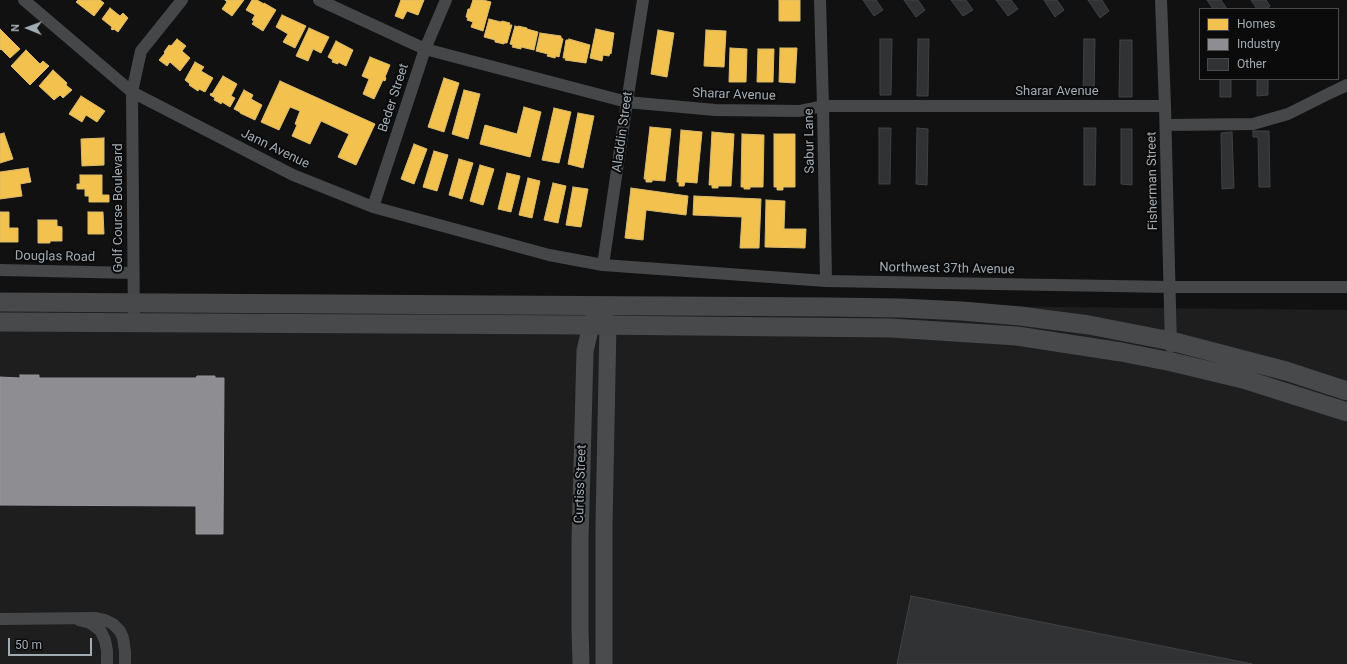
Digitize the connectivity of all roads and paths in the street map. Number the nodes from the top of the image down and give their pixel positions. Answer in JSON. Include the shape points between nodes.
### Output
{"nodes":[{"id":1,"x":24,"y":0,"type":"edge"},
{"id":2,"x":182,"y":0,"type":"edge"},
{"id":3,"x":319,"y":0,"type":"edge"},
{"id":4,"x":446,"y":0,"type":"edge"},
{"id":5,"x":644,"y":0,"type":"edge"},
{"id":6,"x":820,"y":0,"type":"edge"},
{"id":7,"x":1161,"y":0,"type":"edge"},
{"id":8,"x":425,"y":49,"type":"junction"},
{"id":9,"x":1347,"y":85,"type":"edge"},
{"id":10,"x":132,"y":92,"type":"junction"},
{"id":11,"x":627,"y":102,"type":"junction"},
{"id":12,"x":823,"y":106,"type":"junction"},
{"id":13,"x":1166,"y":106,"type":"junction"},
{"id":14,"x":1166,"y":125,"type":"junction"},
{"id":15,"x":373,"y":207,"type":"junction"},
{"id":16,"x":549,"y":255,"type":"joint"},
{"id":17,"x":603,"y":265,"type":"junction"},
{"id":18,"x":0,"y":270,"type":"edge"},
{"id":19,"x":133,"y":273,"type":"junction"},
{"id":20,"x":826,"y":281,"type":"junction"},
{"id":21,"x":1169,"y":287,"type":"junction"},
{"id":22,"x":1347,"y":287,"type":"edge"},
{"id":23,"x":0,"y":302,"type":"edge"},
{"id":24,"x":134,"y":303,"type":"junction"},
{"id":25,"x":599,"y":306,"type":"junction"},
{"id":26,"x":0,"y":322,"type":"edge"},
{"id":27,"x":134,"y":323,"type":"junction"},
{"id":28,"x":600,"y":325,"type":"junction"},
{"id":29,"x":1171,"y":341,"type":"junction"},
{"id":30,"x":1172,"y":362,"type":"junction"},
{"id":31,"x":1347,"y":391,"type":"edge"},
{"id":32,"x":1347,"y":412,"type":"edge"},
{"id":33,"x":0,"y":619,"type":"edge"},
{"id":34,"x":74,"y":619,"type":"junction"},
{"id":35,"x":107,"y":664,"type":"edge"},
{"id":36,"x":125,"y":664,"type":"edge"},
{"id":37,"x":581,"y":664,"type":"edge"},
{"id":38,"x":604,"y":664,"type":"edge"}],
"edges":[{"from":1,"to":10,"type":"street","name":"Jann Avenue"},
{"from":2,"to":10,"type":"street","name":"Golf Course Boulevard","via":[[141,51]]},
{"from":3,"to":8,"type":"street","name":"Sharar Avenue"},
{"from":4,"to":8,"type":"street","name":"Beder Street"},
{"from":5,"to":11,"type":"street","name":"Aladdin Street"},
{"from":6,"to":12,"type":"street","name":"Sabur Lane"},
{"from":7,"to":13,"type":"street","name":"Fisherman Street"},
{"from":8,"to":11,"type":"street","name":"Sharar Avenue"},
{"from":8,"to":15,"type":"street","name":"Beder Street"},
{"from":9,"to":14,"type":"street","via":[[1288,114],[1253,124]]},
{"from":10,"to":15,"type":"street","name":"Jann Avenue","via":[[293,175]]},
{"from":10,"to":19,"type":"street","name":"Golf Course Boulevard"},
{"from":11,"to":12,"type":"street","name":"Sharar Avenue","via":[[715,110],[799,111]]},
{"from":11,"to":17,"type":"street","name":"Aladdin Street"},
{"from":12,"to":13,"type":"street","name":"Sharar Avenue"},
{"from":12,"to":20,"type":"street","name":"Sabur Lane"},
{"from":13,"to":14,"type":"street","name":"Fisherman Street"},
{"from":14,"to":21,"type":"street","name":"Fisherman Street"},
{"from":15,"to":16,"type":"street","name":"Jann Avenue"},
{"from":16,"to":17,"type":"street","name":"Northwest 37th Avenue"},
{"from":17,"to":20,"type":"street","name":"Northwest 37th Avenue"},
{"from":18,"to":19,"type":"street","name":"Douglas Road"},
{"from":19,"to":24,"type":"street","name":"Golf Course Boulevard"},
{"from":20,"to":21,"type":"street","name":"Northwest 37th Avenue"},
{"from":21,"to":22,"type":"street","name":"Northwest 37th Avenue"},
{"from":21,"to":29,"type":"street","name":"Fisherman Street"},
{"from":23,"to":24,"type":"main road"},
{"from":24,"to":25,"type":"main road"},
{"from":24,"to":27,"type":"street","name":"Golf Course Boulevard"},
{"from":25,"to":28,"type":"street","name":"Curtiss Street"},
{"from":25,"to":29,"type":"main road","via":[[962,310],[1089,325]]},
{"from":26,"to":27,"type":"main road"},
{"from":27,"to":28,"type":"main road"},
{"from":28,"to":30,"type":"main road","via":[[890,328],[1003,335],[1075,344]]},
{"from":28,"to":37,"type":"street","name":"Curtiss Street","via":[[585,351],[580,549]]},
{"from":28,"to":38,"type":"street","name":"Curtiss Street"},
{"from":29,"to":30,"type":"street","name":"Fisherman Street"},
{"from":29,"to":31,"type":"main road","via":[[1286,371]]},
{"from":30,"to":32,"type":"main road","via":[[1243,379]]},
{"from":33,"to":34,"type":"street"},
{"from":34,"to":35,"type":"street","via":[[90,623],[100,630],[105,640]]},
{"from":34,"to":36,"type":"street","via":[[96,618],[113,624],[123,638]]}]}
